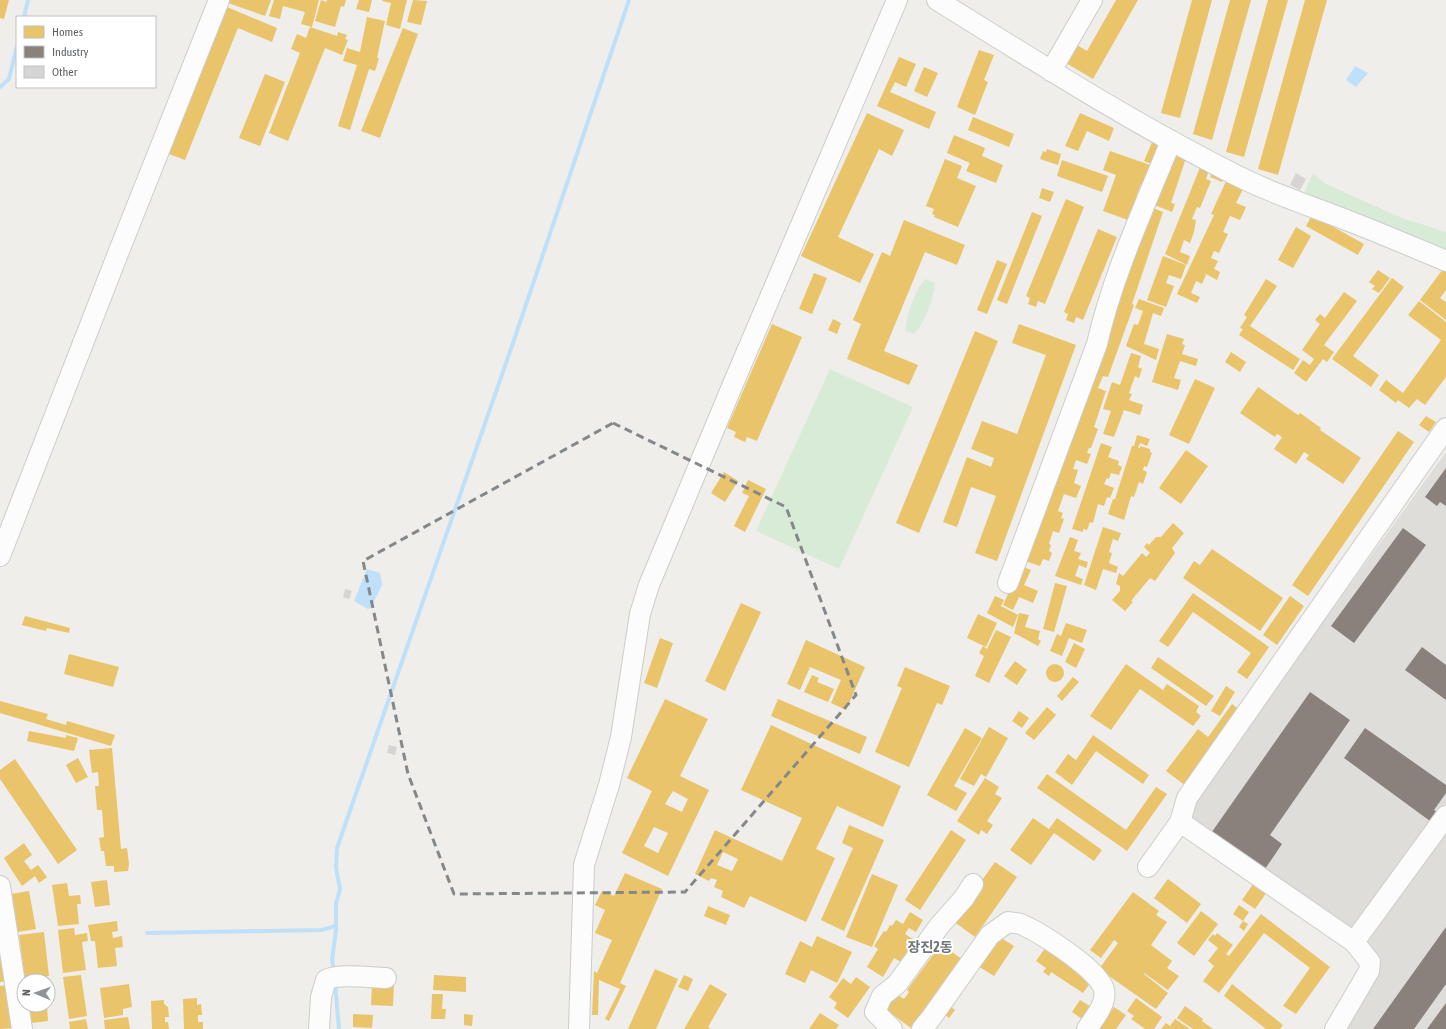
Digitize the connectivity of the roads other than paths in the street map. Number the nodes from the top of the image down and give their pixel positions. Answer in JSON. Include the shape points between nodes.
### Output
{"nodes":[{"id":1,"x":219,"y":0,"type":"edge"},
{"id":2,"x":897,"y":0,"type":"edge"},
{"id":3,"x":937,"y":0,"type":"edge"},
{"id":4,"x":1092,"y":0,"type":"edge"},
{"id":5,"x":1051,"y":71,"type":"junction"},
{"id":6,"x":1171,"y":141,"type":"junction"},
{"id":7,"x":1446,"y":261,"type":"edge"},
{"id":8,"x":1446,"y":428,"type":"edge"},
{"id":9,"x":0,"y":556,"type":"edge"},
{"id":10,"x":1008,"y":583,"type":"dead end"},
{"id":11,"x":1446,"y":816,"type":"edge"},
{"id":12,"x":1180,"y":822,"type":"junction"},
{"id":13,"x":1148,"y":867,"type":"dead end"},
{"id":14,"x":973,"y":884,"type":"dead end"},
{"id":15,"x":0,"y":886,"type":"edge"},
{"id":16,"x":1354,"y":942,"type":"junction"},
{"id":17,"x":386,"y":978,"type":"dead end"},
{"id":18,"x":22,"y":1029,"type":"edge"},
{"id":19,"x":319,"y":1029,"type":"edge"},
{"id":20,"x":579,"y":1029,"type":"edge"},
{"id":21,"x":892,"y":1029,"type":"edge"},
{"id":22,"x":922,"y":1029,"type":"edge"},
{"id":23,"x":1087,"y":1029,"type":"edge"},
{"id":24,"x":1335,"y":1029,"type":"edge"}],
"edges":[{"from":1,"to":9,"type":"street"},
{"from":2,"to":20,"type":"street","via":[[730,391],[652,578],[640,614],[621,737],[584,865]]},
{"from":3,"to":5,"type":"street"},
{"from":4,"to":5,"type":"street"},
{"from":5,"to":6,"type":"street"},
{"from":6,"to":7,"type":"street","via":[[1227,171],[1295,202]]},
{"from":6,"to":10,"type":"street","via":[[1120,265],[1097,344]]},
{"from":8,"to":12,"type":"street","via":[[1187,798]]},
{"from":11,"to":16,"type":"street"},
{"from":12,"to":13,"type":"street"},
{"from":12,"to":16,"type":"street"},
{"from":14,"to":21,"type":"street","via":[[897,984],[882,996],[875,1012]]},
{"from":15,"to":18,"type":"street"},
{"from":16,"to":24,"type":"street","via":[[1370,962],[1369,971]]},
{"from":17,"to":19,"type":"street","via":[[334,977],[326,980],[321,997]]},
{"from":22,"to":23,"type":"street","via":[[990,934],[1008,922],[1022,924],[1097,976],[1104,990],[1104,1002]]}]}
